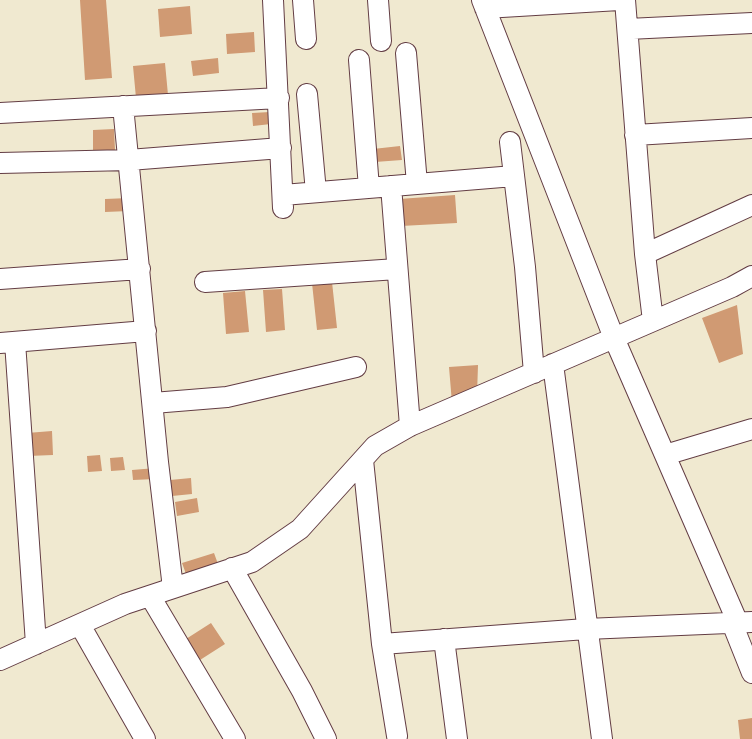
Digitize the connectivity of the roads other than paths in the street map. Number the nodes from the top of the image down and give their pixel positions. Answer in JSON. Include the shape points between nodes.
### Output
{"nodes":[{"id":1,"x":273,"y":0,"type":"edge"},
{"id":2,"x":303,"y":0,"type":"edge"},
{"id":3,"x":378,"y":0,"type":"edge"},
{"id":4,"x":619,"y":0,"type":"edge"},
{"id":5,"x":625,"y":0,"type":"edge"},
{"id":6,"x":484,"y":4,"type":"edge"},
{"id":7,"x":752,"y":23,"type":"edge"},
{"id":8,"x":628,"y":30,"type":"junction"},
{"id":9,"x":306,"y":39,"type":"dead end"},
{"id":10,"x":381,"y":41,"type":"dead end"},
{"id":11,"x":406,"y":53,"type":"dead end"},
{"id":12,"x":359,"y":60,"type":"dead end"},
{"id":13,"x":307,"y":94,"type":"dead end"},
{"id":14,"x":279,"y":98,"type":"junction"},
{"id":15,"x":123,"y":106,"type":"junction"},
{"id":16,"x":0,"y":113,"type":"edge"},
{"id":17,"x":752,"y":128,"type":"edge"},
{"id":18,"x":635,"y":135,"type":"junction"},
{"id":19,"x":510,"y":142,"type":"dead end"},
{"id":20,"x":281,"y":148,"type":"junction"},
{"id":21,"x":129,"y":160,"type":"junction"},
{"id":22,"x":0,"y":163,"type":"edge"},
{"id":23,"x":514,"y":176,"type":"junction"},
{"id":24,"x":417,"y":184,"type":"junction"},
{"id":25,"x":391,"y":186,"type":"junction"},
{"id":26,"x":369,"y":188,"type":"junction"},
{"id":27,"x":316,"y":192,"type":"junction"},
{"id":28,"x":752,"y":205,"type":"edge"},
{"id":29,"x":645,"y":254,"type":"junction"},
{"id":30,"x":140,"y":269,"type":"junction"},
{"id":31,"x":397,"y":269,"type":"junction"},
{"id":32,"x":752,"y":276,"type":"edge"},
{"id":33,"x":0,"y":279,"type":"edge"},
{"id":34,"x":205,"y":282,"type":"dead end"},
{"id":35,"x":653,"y":321,"type":"junction"},
{"id":36,"x":146,"y":331,"type":"junction"},
{"id":37,"x":614,"y":338,"type":"junction"},
{"id":38,"x":8,"y":342,"type":"edge"},
{"id":39,"x":553,"y":364,"type":"junction"},
{"id":40,"x":356,"y":368,"type":"dead end"},
{"id":41,"x":534,"y":373,"type":"junction"},
{"id":42,"x":153,"y":404,"type":"junction"},
{"id":43,"x":410,"y":426,"type":"junction"},
{"id":44,"x":752,"y":429,"type":"edge"},
{"id":45,"x":665,"y":455,"type":"junction"},
{"id":46,"x":363,"y":460,"type":"junction"},
{"id":47,"x":232,"y":568,"type":"junction"},
{"id":48,"x":173,"y":588,"type":"junction"},
{"id":49,"x":150,"y":596,"type":"junction"},
{"id":50,"x":741,"y":623,"type":"edge"},
{"id":51,"x":80,"y":625,"type":"junction"},
{"id":52,"x":586,"y":628,"type":"junction"},
{"id":53,"x":444,"y":639,"type":"junction"},
{"id":54,"x":36,"y":644,"type":"junction"},
{"id":55,"x":382,"y":644,"type":"junction"},
{"id":56,"x":0,"y":660,"type":"edge"},
{"id":57,"x":752,"y":673,"type":"edge"},
{"id":58,"x":397,"y":736,"type":"dead end"},
{"id":59,"x":145,"y":739,"type":"edge"},
{"id":60,"x":236,"y":739,"type":"edge"},
{"id":61,"x":326,"y":739,"type":"edge"},
{"id":62,"x":457,"y":739,"type":"edge"},
{"id":63,"x":602,"y":739,"type":"edge"}],
"edges":[{"from":1,"to":14,"type":"street"},
{"from":2,"to":9,"type":"street"},
{"from":3,"to":10,"type":"street"},
{"from":4,"to":6,"type":"street"},
{"from":5,"to":8,"type":"street"},
{"from":6,"to":37,"type":"street"},
{"from":7,"to":8,"type":"street"},
{"from":8,"to":18,"type":"street"},
{"from":11,"to":24,"type":"street"},
{"from":12,"to":26,"type":"street"},
{"from":13,"to":27,"type":"street"},
{"from":14,"to":15,"type":"street"},
{"from":14,"to":20,"type":"street"},
{"from":15,"to":16,"type":"street"},
{"from":15,"to":21,"type":"street"},
{"from":17,"to":18,"type":"street"},
{"from":18,"to":29,"type":"street"},
{"from":19,"to":23,"type":"street"},
{"from":20,"to":21,"type":"street"},
{"from":20,"to":27,"type":"street","via":[[283,202]]},
{"from":21,"to":22,"type":"street"},
{"from":21,"to":30,"type":"street"},
{"from":23,"to":24,"type":"street"},
{"from":23,"to":41,"type":"street"},
{"from":24,"to":25,"type":"street"},
{"from":25,"to":26,"type":"street"},
{"from":25,"to":31,"type":"street"},
{"from":26,"to":27,"type":"street"},
{"from":28,"to":29,"type":"street"},
{"from":29,"to":35,"type":"street"},
{"from":30,"to":33,"type":"street"},
{"from":30,"to":36,"type":"street"},
{"from":31,"to":34,"type":"street"},
{"from":31,"to":43,"type":"street"},
{"from":32,"to":35,"type":"street"},
{"from":35,"to":37,"type":"street"},
{"from":36,"to":38,"type":"street"},
{"from":36,"to":42,"type":"street"},
{"from":37,"to":39,"type":"street"},
{"from":37,"to":45,"type":"street"},
{"from":38,"to":54,"type":"street"},
{"from":39,"to":41,"type":"street"},
{"from":39,"to":52,"type":"street"},
{"from":40,"to":42,"type":"street","via":[[227,397]]},
{"from":41,"to":43,"type":"street"},
{"from":42,"to":48,"type":"street"},
{"from":43,"to":46,"type":"street","via":[[376,446]]},
{"from":44,"to":45,"type":"street"},
{"from":45,"to":50,"type":"street"},
{"from":46,"to":47,"type":"street","via":[[300,529],[252,562]]},
{"from":46,"to":55,"type":"street"},
{"from":47,"to":48,"type":"street"},
{"from":47,"to":61,"type":"street","via":[[302,691]]},
{"from":48,"to":49,"type":"street"},
{"from":49,"to":51,"type":"street","via":[[125,604]]},
{"from":49,"to":60,"type":"street"},
{"from":50,"to":52,"type":"street"},
{"from":50,"to":57,"type":"street"},
{"from":51,"to":54,"type":"street"},
{"from":51,"to":59,"type":"street"},
{"from":52,"to":53,"type":"street"},
{"from":52,"to":63,"type":"street"},
{"from":53,"to":55,"type":"street"},
{"from":53,"to":62,"type":"street"},
{"from":54,"to":56,"type":"street"},
{"from":55,"to":58,"type":"street"}]}
